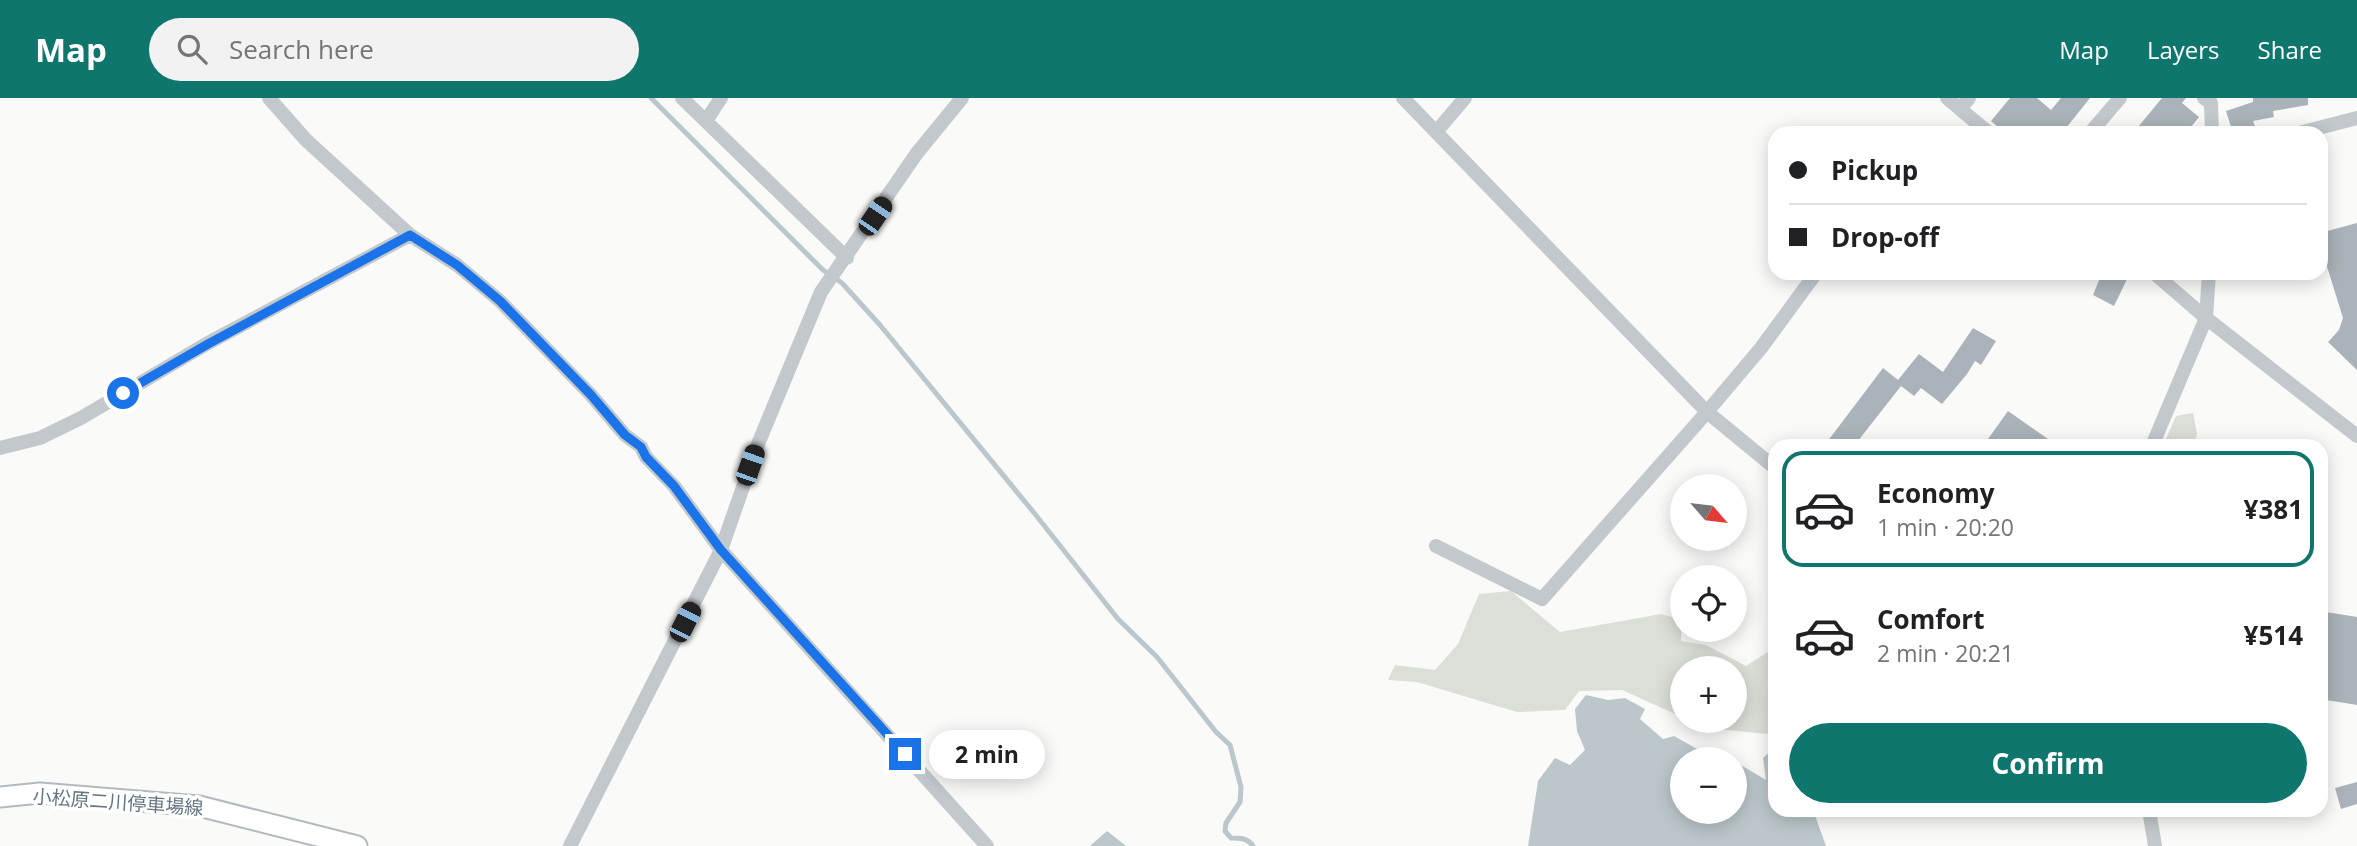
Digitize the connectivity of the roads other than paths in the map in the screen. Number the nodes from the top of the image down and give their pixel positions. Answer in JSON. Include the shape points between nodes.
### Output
{"nodes":[{"id":1,"x":268,"y":98,"type":"edge"},
{"id":2,"x":682,"y":98,"type":"edge"},
{"id":3,"x":721,"y":98,"type":"edge"},
{"id":4,"x":962,"y":98,"type":"edge"},
{"id":5,"x":1403,"y":98,"type":"edge"},
{"id":6,"x":1465,"y":98,"type":"edge"},
{"id":7,"x":1947,"y":98,"type":"edge"},
{"id":8,"x":2120,"y":98,"type":"edge"},
{"id":9,"x":2204,"y":98,"type":"edge"},
{"id":10,"x":1965,"y":104,"type":"edge"},
{"id":11,"x":2357,"y":118,"type":"edge"},
{"id":12,"x":706,"y":121,"type":"junction"},
{"id":13,"x":1983,"y":126,"type":"edge"},
{"id":14,"x":2096,"y":126,"type":"edge"},
{"id":15,"x":2212,"y":126,"type":"edge"},
{"id":16,"x":2326,"y":126,"type":"edge"},
{"id":17,"x":1436,"y":132,"type":"junction"},
{"id":18,"x":410,"y":235,"type":"junction"},
{"id":19,"x":843,"y":262,"type":"junction"},
{"id":20,"x":1811,"y":280,"type":"edge"},
{"id":21,"x":2162,"y":280,"type":"edge"},
{"id":22,"x":2209,"y":280,"type":"edge"},
{"id":23,"x":2206,"y":318,"type":"junction"},
{"id":24,"x":1707,"y":412,"type":"junction"},
{"id":25,"x":2357,"y":436,"type":"edge"},
{"id":26,"x":2155,"y":439,"type":"edge"},
{"id":27,"x":0,"y":448,"type":"edge"},
{"id":28,"x":1768,"y":462,"type":"edge"},
{"id":29,"x":1436,"y":546,"type":"dead end"},
{"id":30,"x":721,"y":550,"type":"junction"},
{"id":31,"x":0,"y":797,"type":"edge"},
{"id":32,"x":2149,"y":817,"type":"edge"},
{"id":33,"x":357,"y":846,"type":"edge"},
{"id":34,"x":570,"y":846,"type":"edge"},
{"id":35,"x":987,"y":846,"type":"edge"},
{"id":36,"x":2155,"y":846,"type":"edge"}],
"edges":[{"from":1,"to":18,"type":"street","via":[[306,140]]},
{"from":2,"to":12,"type":"street"},
{"from":3,"to":12,"type":"street"},
{"from":4,"to":19,"type":"street","via":[[917,153]]},
{"from":5,"to":17,"type":"street"},
{"from":6,"to":17,"type":"street"},
{"from":7,"to":10,"type":"street"},
{"from":8,"to":14,"type":"street"},
{"from":9,"to":15,"type":"street","via":[[2211,103]]},
{"from":10,"to":13,"type":"street"},
{"from":11,"to":16,"type":"street"},
{"from":12,"to":19,"type":"street"},
{"from":17,"to":24,"type":"street"},
{"from":18,"to":27,"type":"street","via":[[81,418],[40,438]]},
{"from":18,"to":30,"type":"street","via":[[457,265],[500,301],[641,447]]},
{"from":19,"to":30,"type":"street","via":[[821,292],[758,444]]},
{"from":20,"to":24,"type":"street"},
{"from":21,"to":23,"type":"street"},
{"from":22,"to":23,"type":"street"},
{"from":23,"to":25,"type":"street"},
{"from":23,"to":26,"type":"street"},
{"from":24,"to":28,"type":"street"},
{"from":24,"to":29,"type":"street","via":[[1542,598]]},
{"from":30,"to":34,"type":"street"},
{"from":30,"to":35,"type":"street"},
{"from":31,"to":33,"type":"main road","name":"小松原二川停車場線","via":[[40,793],[199,806]]},
{"from":32,"to":36,"type":"street"}]}
